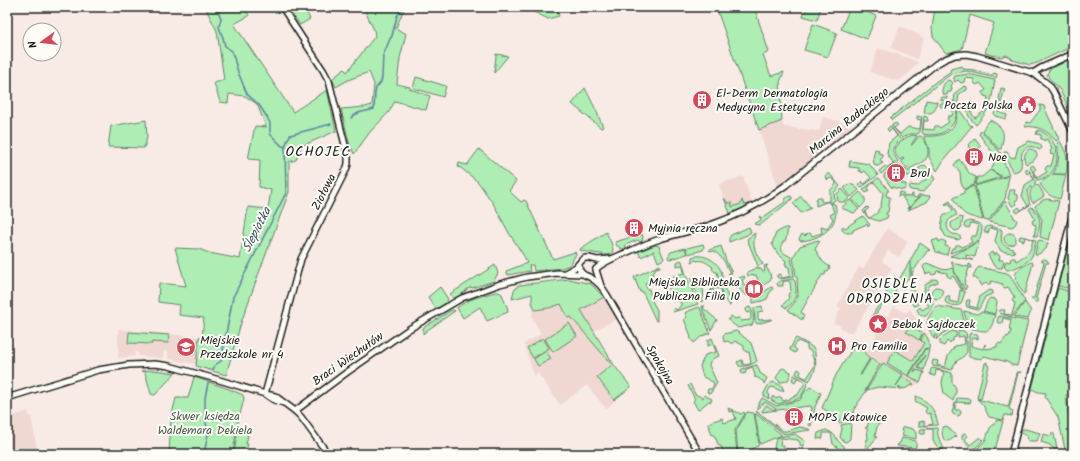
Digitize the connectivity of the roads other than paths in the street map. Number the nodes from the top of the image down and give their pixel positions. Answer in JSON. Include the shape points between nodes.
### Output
{"nodes":[{"id":1,"x":282,"y":7,"type":"edge"},
{"id":2,"x":1073,"y":54,"type":"edge"},
{"id":3,"x":1051,"y":64,"type":"junction"},
{"id":4,"x":1033,"y":73,"type":"junction"},
{"id":5,"x":1041,"y":78,"type":"junction"},
{"id":6,"x":1073,"y":132,"type":"edge"},
{"id":7,"x":1073,"y":213,"type":"edge"},
{"id":8,"x":612,"y":259,"type":"junction"},
{"id":9,"x":593,"y":260,"type":"junction"},
{"id":10,"x":579,"y":264,"type":"junction"},
{"id":11,"x":596,"y":270,"type":"junction"},
{"id":12,"x":564,"y":273,"type":"junction"},
{"id":13,"x":584,"y":275,"type":"junction"},
{"id":14,"x":601,"y":287,"type":"junction"},
{"id":15,"x":265,"y":394,"type":"junction"},
{"id":16,"x":7,"y":398,"type":"edge"},
{"id":17,"x":295,"y":411,"type":"junction"},
{"id":18,"x":328,"y":454,"type":"edge"},
{"id":19,"x":700,"y":454,"type":"edge"},
{"id":20,"x":1011,"y":454,"type":"edge"}],
"edges":[{"from":1,"to":15,"type":"street","name":"Ziołowa","via":[[329,81],[348,164],[301,259]]},
{"from":2,"to":3,"type":"street"},
{"from":3,"to":4,"type":"street"},
{"from":3,"to":5,"type":"street"},
{"from":4,"to":5,"type":"street","name":"Marcina Radockiego"},
{"from":4,"to":8,"type":"street","name":"Marcina Radockiego","via":[[971,55],[955,55],[944,59],[768,198],[720,222],[655,241]]},
{"from":5,"to":6,"type":"street","name":"Marcina Radockiego","via":[[1053,91]]},
{"from":7,"to":20,"type":"street"},
{"from":8,"to":9,"type":"street","name":"Marcina Radockiego"},
{"from":8,"to":11,"type":"street","name":"Marcina Radockiego"},
{"from":9,"to":10,"type":"street","via":[[584,258]]},
{"from":9,"to":11,"type":"street"},
{"from":10,"to":12,"type":"street"},
{"from":10,"to":13,"type":"street","via":[[579,270]]},
{"from":11,"to":13,"type":"street","via":[[593,274]]},
{"from":11,"to":14,"type":"street","name":"Spokojna"},
{"from":12,"to":13,"type":"street","name":"Braci Wiechułów"},
{"from":12,"to":17,"type":"street","name":"Braci Wiechułów","via":[[527,277],[462,298],[414,326]]},
{"from":13,"to":14,"type":"street","name":"Spokojna"},
{"from":14,"to":19,"type":"street","name":"Spokojna"},
{"from":15,"to":16,"type":"street","via":[[187,370],[155,364],[98,370]]},
{"from":15,"to":17,"type":"street"},
{"from":17,"to":18,"type":"street"}]}
